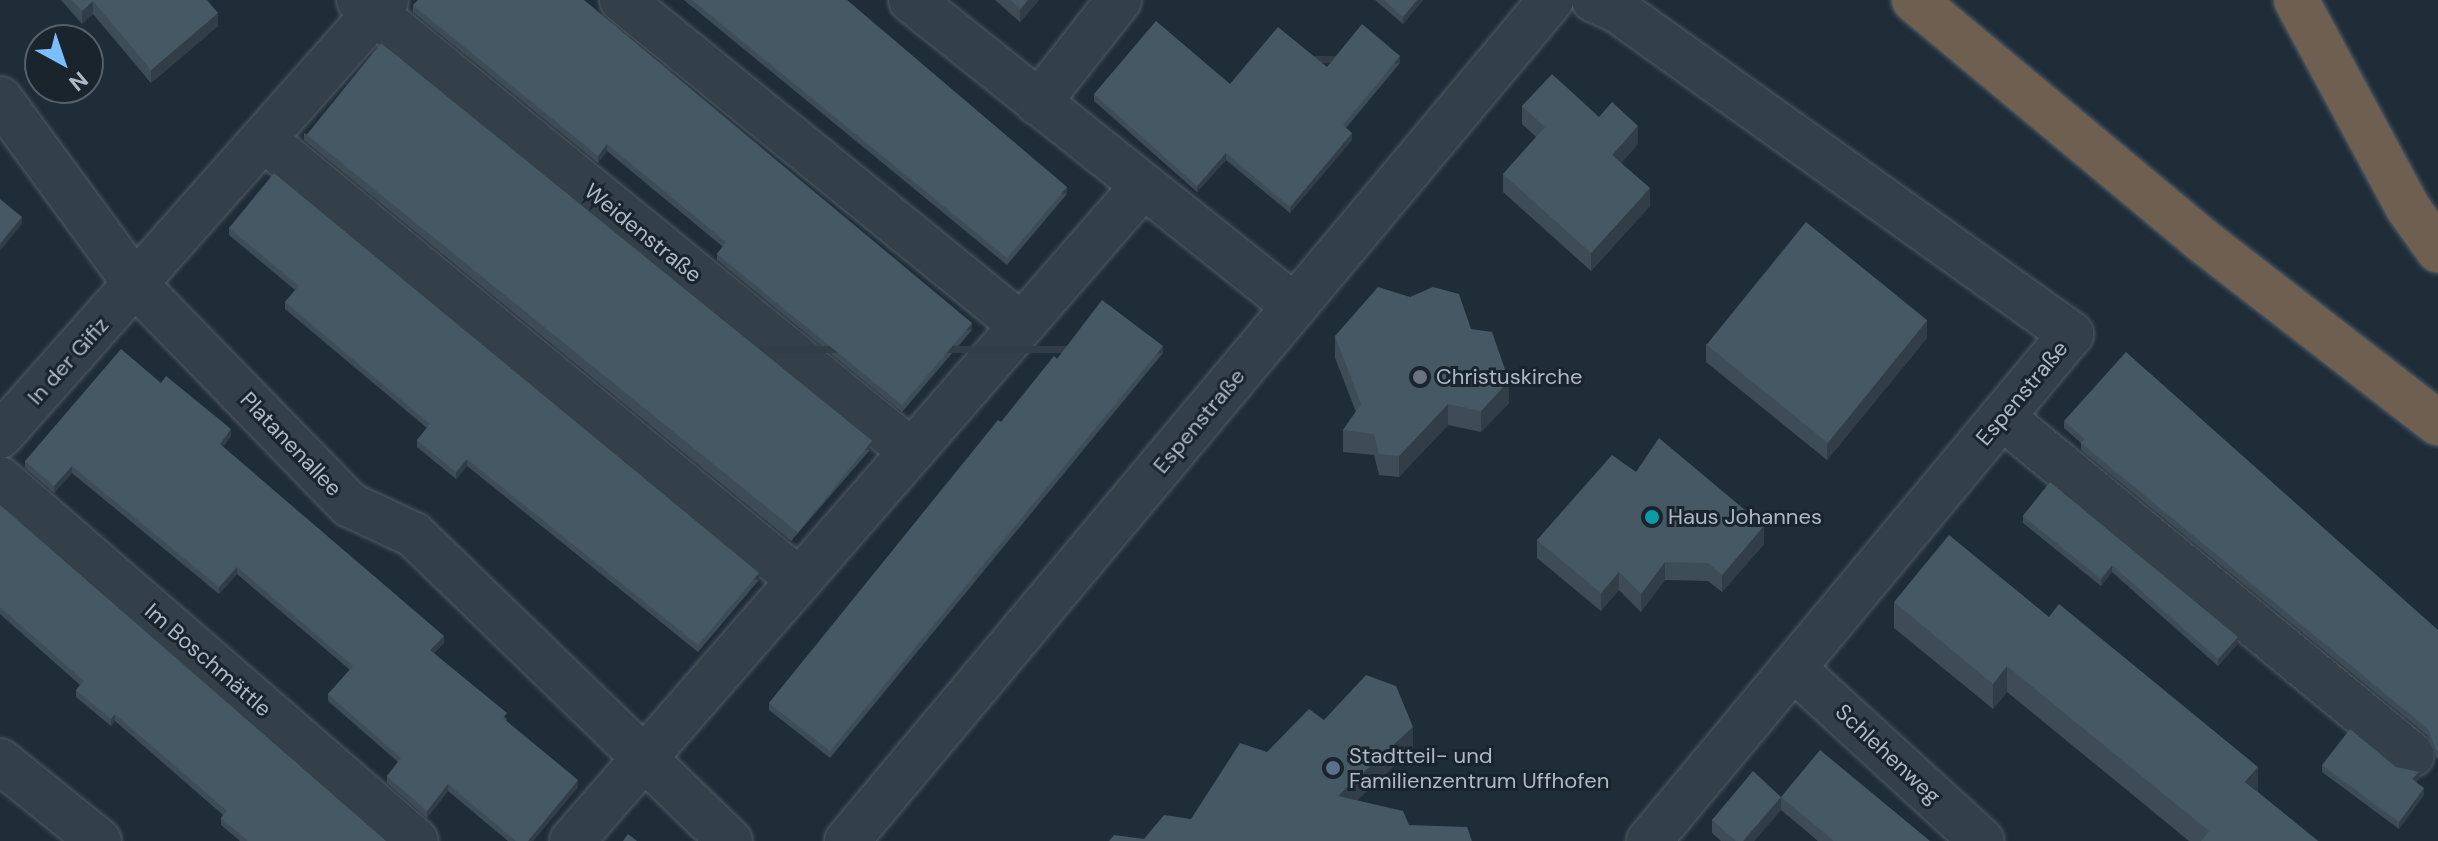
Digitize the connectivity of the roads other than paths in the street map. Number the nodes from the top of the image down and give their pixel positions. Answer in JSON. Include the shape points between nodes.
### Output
{"nodes":[{"id":1,"x":622,"y":0,"type":"edge"},
{"id":2,"x":911,"y":0,"type":"edge"},
{"id":3,"x":1119,"y":0,"type":"edge"},
{"id":4,"x":1551,"y":0,"type":"edge"},
{"id":5,"x":1594,"y":0,"type":"edge"},
{"id":6,"x":1914,"y":0,"type":"edge"},
{"id":7,"x":2296,"y":0,"type":"edge"},
{"id":8,"x":373,"y":5,"type":"edge"},
{"id":9,"x":0,"y":99,"type":"edge"},
{"id":10,"x":1038,"y":103,"type":"junction"},
{"id":11,"x":266,"y":141,"type":"junction"},
{"id":12,"x":1143,"y":186,"type":"junction"},
{"id":13,"x":2438,"y":250,"type":"edge"},
{"id":14,"x":136,"y":285,"type":"junction"},
{"id":15,"x":1295,"y":306,"type":"junction"},
{"id":16,"x":1021,"y":325,"type":"junction"},
{"id":17,"x":2002,"y":417,"type":"junction"},
{"id":18,"x":2438,"y":423,"type":"edge"},
{"id":19,"x":0,"y":436,"type":"edge"},
{"id":20,"x":911,"y":451,"type":"junction"},
{"id":21,"x":0,"y":479,"type":"edge"},
{"id":22,"x":799,"y":580,"type":"junction"},
{"id":23,"x":1793,"y":668,"type":"junction"},
{"id":24,"x":2412,"y":755,"type":"dead end"},
{"id":25,"x":0,"y":761,"type":"edge"},
{"id":26,"x":642,"y":761,"type":"junction"},
{"id":27,"x":1663,"y":836,"type":"edge"},
{"id":28,"x":99,"y":841,"type":"edge"},
{"id":29,"x":416,"y":841,"type":"edge"},
{"id":30,"x":572,"y":841,"type":"edge"},
{"id":31,"x":730,"y":841,"type":"edge"},
{"id":32,"x":847,"y":841,"type":"edge"},
{"id":33,"x":1982,"y":841,"type":"edge"}],
"edges":[{"from":1,"to":16,"type":"street"},
{"from":2,"to":10,"type":"street"},
{"from":3,"to":10,"type":"street"},
{"from":4,"to":15,"type":"street","name":"Espenstraße"},
{"from":5,"to":17,"type":"street","name":"Espenstraße","via":[[1617,10],[2071,334]]},
{"from":6,"to":18,"type":"highway","via":[[2202,240]]},
{"from":7,"to":13,"type":"highway","via":[[2408,208]]},
{"from":8,"to":11,"type":"street","name":"Weidenstraße"},
{"from":8,"to":20,"type":"street","name":"Weidenstraße"},
{"from":9,"to":14,"type":"street","name":"Platanenallee"},
{"from":10,"to":12,"type":"street"},
{"from":11,"to":14,"type":"street","name":"Weidenstraße"},
{"from":11,"to":22,"type":"street"},
{"from":12,"to":15,"type":"street"},
{"from":12,"to":16,"type":"street"},
{"from":14,"to":19,"type":"street","name":"In der Gifiz"},
{"from":14,"to":26,"type":"street","name":"Platanenallee","via":[[350,505],[414,535]]},
{"from":15,"to":32,"type":"street","name":"Espenstraße"},
{"from":16,"to":20,"type":"street"},
{"from":17,"to":23,"type":"street","name":"Espenstraße"},
{"from":17,"to":24,"type":"street"},
{"from":20,"to":22,"type":"street"},
{"from":21,"to":29,"type":"street","name":"Im Boschmättle"},
{"from":22,"to":26,"type":"street"},
{"from":23,"to":27,"type":"street","name":"Espenstraße"},
{"from":23,"to":33,"type":"street","name":"Schlehenweg"},
{"from":25,"to":28,"type":"street"},
{"from":26,"to":30,"type":"street"},
{"from":26,"to":31,"type":"street","name":"Platanenallee"}]}
